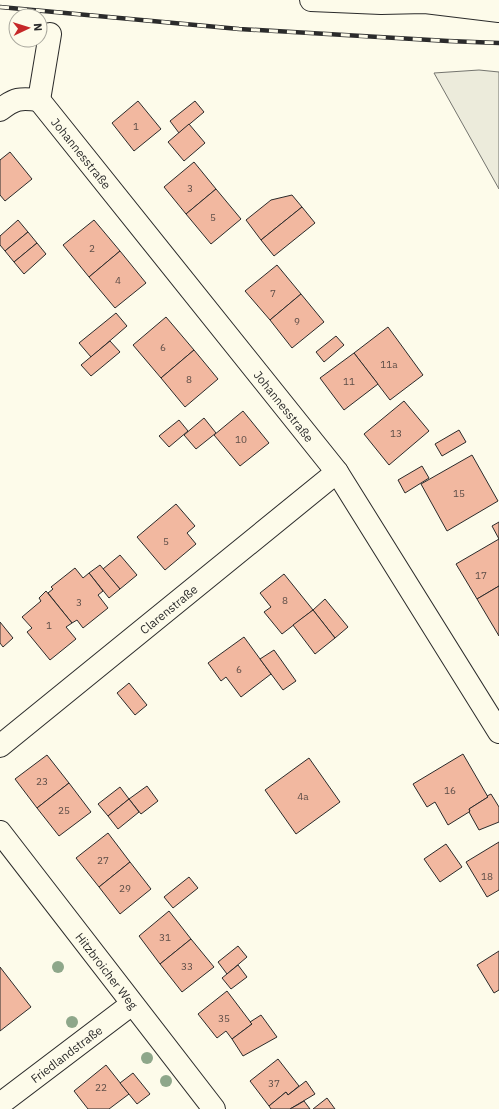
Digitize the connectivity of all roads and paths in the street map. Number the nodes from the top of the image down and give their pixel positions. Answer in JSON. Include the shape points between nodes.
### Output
{"nodes":[{"id":1,"x":311,"y":0,"type":"edge"},
{"id":2,"x":425,"y":1,"type":"edge"},
{"id":3,"x":499,"y":11,"type":"edge"},
{"id":4,"x":50,"y":34,"type":"dead end"},
{"id":5,"x":39,"y":100,"type":"junction"},
{"id":6,"x":0,"y":110,"type":"edge"},
{"id":7,"x":337,"y":472,"type":"junction"},
{"id":8,"x":499,"y":732,"type":"edge"},
{"id":9,"x":0,"y":746,"type":"edge"},
{"id":10,"x":0,"y":832,"type":"edge"},
{"id":11,"x":132,"y":1004,"type":"junction"},
{"id":12,"x":0,"y":1104,"type":"edge"},
{"id":13,"x":214,"y":1109,"type":"edge"}],
"edges":[{"from":1,"to":2,"type":"street","via":[[381,3]]},
{"from":2,"to":3,"type":"street"},
{"from":4,"to":5,"type":"street"},
{"from":5,"to":6,"type":"street","via":[[10,102]]},
{"from":5,"to":7,"type":"street","name":"Johannesstraße"},
{"from":7,"to":8,"type":"street","name":"Johannesstraße"},
{"from":7,"to":9,"type":"street","name":"Clarenstraße"},
{"from":10,"to":11,"type":"street","name":"Hitzbroicher Weg"},
{"from":11,"to":12,"type":"street","name":"Friedlandstraße"},
{"from":11,"to":13,"type":"street","name":"Hitzbroicher Weg"}]}
